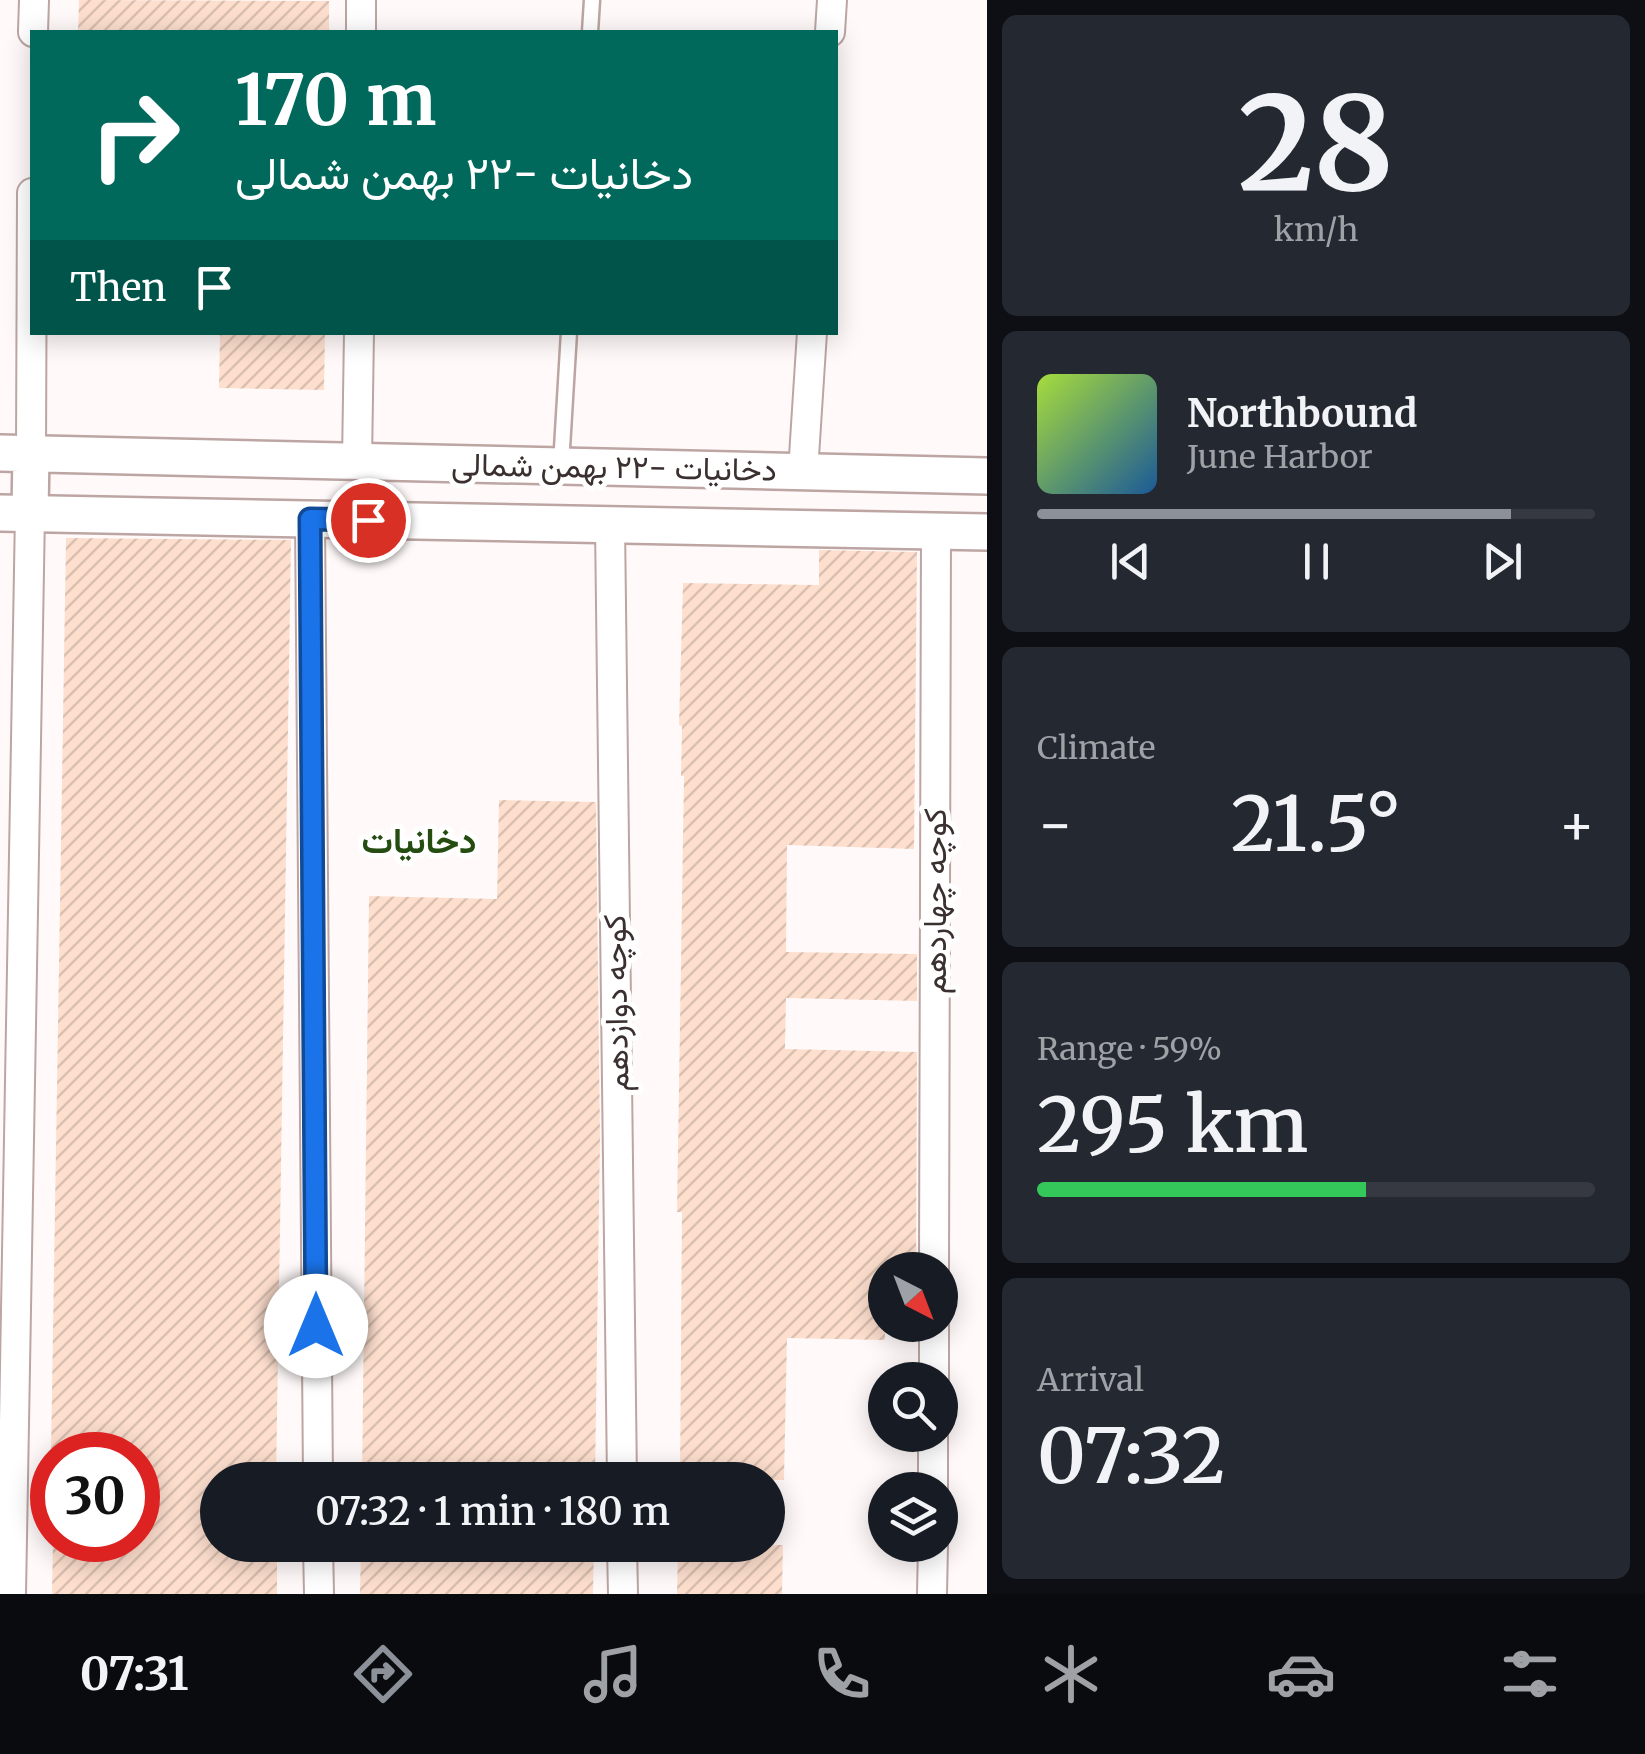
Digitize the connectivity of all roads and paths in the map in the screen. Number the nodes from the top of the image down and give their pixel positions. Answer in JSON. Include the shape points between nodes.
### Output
{"nodes":[{"id":1,"x":34,"y":0,"type":"edge"},
{"id":2,"x":361,"y":0,"type":"edge"},
{"id":3,"x":592,"y":0,"type":"edge"},
{"id":4,"x":832,"y":0,"type":"edge"},
{"id":5,"x":34,"y":30,"type":"edge"},
{"id":6,"x":361,"y":30,"type":"edge"},
{"id":7,"x":590,"y":30,"type":"edge"},
{"id":8,"x":830,"y":30,"type":"edge"},
{"id":9,"x":30,"y":226,"type":"edge"},
{"id":10,"x":358,"y":335,"type":"edge"},
{"id":11,"x":570,"y":335,"type":"edge"},
{"id":12,"x":812,"y":335,"type":"edge"},
{"id":13,"x":16,"y":453,"type":"edge"},
{"id":14,"x":358,"y":461,"type":"junction"},
{"id":15,"x":560,"y":466,"type":"junction"},
{"id":16,"x":803,"y":472,"type":"junction"},
{"id":17,"x":987,"y":476,"type":"edge"},
{"id":18,"x":15,"y":513,"type":"edge"},
{"id":19,"x":310,"y":519,"type":"junction"},
{"id":20,"x":368,"y":520,"type":"junction"},
{"id":21,"x":610,"y":525,"type":"junction"},
{"id":22,"x":936,"y":531,"type":"junction"},
{"id":23,"x":987,"y":532,"type":"edge"},
{"id":24,"x":934,"y":1252,"type":"edge"},
{"id":25,"x":318,"y":1462,"type":"edge"},
{"id":26,"x":622,"y":1462,"type":"edge"},
{"id":27,"x":318,"y":1562,"type":"edge"},
{"id":28,"x":622,"y":1562,"type":"edge"},
{"id":29,"x":932,"y":1562,"type":"edge"},
{"id":30,"x":12,"y":1594,"type":"edge"},
{"id":31,"x":318,"y":1594,"type":"edge"},
{"id":32,"x":623,"y":1594,"type":"edge"},
{"id":33,"x":932,"y":1594,"type":"edge"}],
"edges":[{"from":1,"to":5,"type":"street"},
{"from":2,"to":6,"type":"street"},
{"from":3,"to":7,"type":"lane"},
{"from":4,"to":8,"type":"street"},
{"from":9,"to":13,"type":"street"},
{"from":10,"to":14,"type":"street"},
{"from":11,"to":15,"type":"lane"},
{"from":12,"to":16,"type":"street"},
{"from":13,"to":14,"type":"street","name":"دخانیات -۲۲ بهمن شمالی"},
{"from":13,"to":18,"type":"street"},
{"from":14,"to":15,"type":"street","name":"دخانیات -۲۲ بهمن شمالی"},
{"from":14,"to":20,"type":"street"},
{"from":15,"to":16,"type":"street","name":"دخانیات -۲۲ بهمن شمالی"},
{"from":16,"to":17,"type":"street","name":"دخانیات -۲۲ بهمن شمالی"},
{"from":18,"to":19,"type":"street","name":"دخانیات -۲۲ بهمن شمالی"},
{"from":18,"to":30,"type":"street"},
{"from":19,"to":20,"type":"street","name":"دخانیات -۲۲ بهمن شمالی"},
{"from":19,"to":25,"type":"street"},
{"from":20,"to":21,"type":"street","name":"دخانیات -۲۲ بهمن شمالی"},
{"from":21,"to":22,"type":"street","name":"دخانیات -۲۲ بهمن شمالی"},
{"from":21,"to":26,"type":"street","name":"کوچه دوازدهم"},
{"from":22,"to":23,"type":"street","name":"دخانیات -۲۲ بهمن شمالی"},
{"from":22,"to":24,"type":"street","name":"کوچه چهاردهم"},
{"from":27,"to":31,"type":"street"},
{"from":28,"to":32,"type":"street"},
{"from":29,"to":33,"type":"street"}]}
